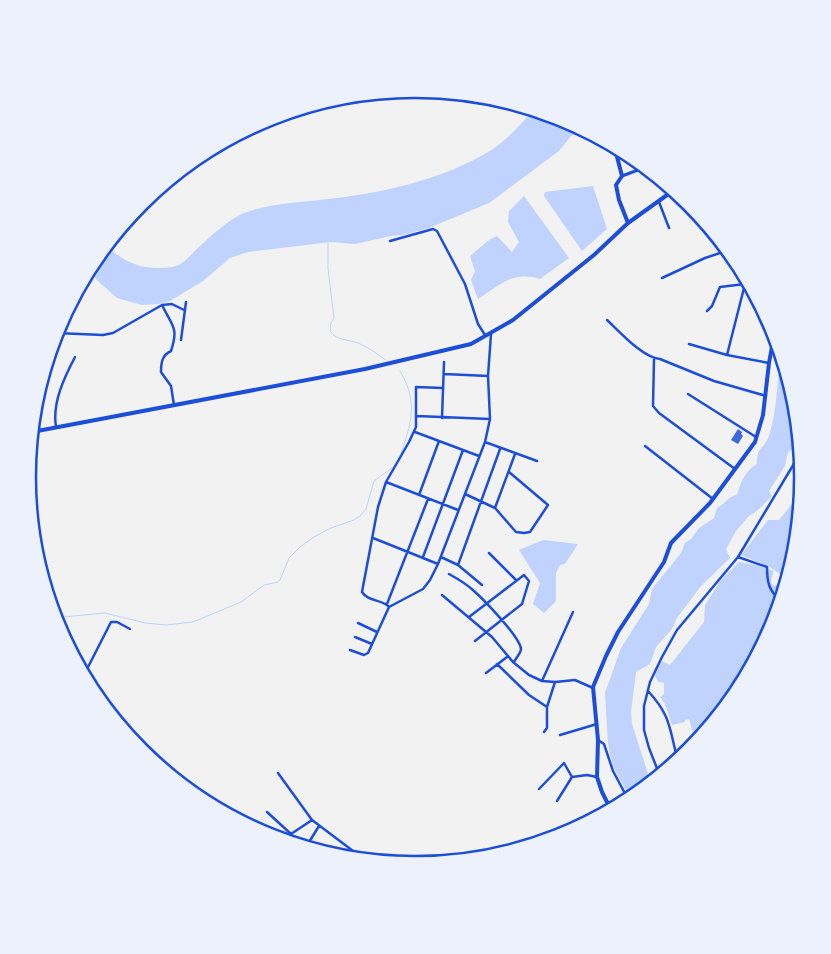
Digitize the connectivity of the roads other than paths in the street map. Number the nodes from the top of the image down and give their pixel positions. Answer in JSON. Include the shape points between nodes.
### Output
{"nodes":[{"id":1,"x":617,"y":156,"type":"edge"},
{"id":2,"x":638,"y":170,"type":"edge"},
{"id":3,"x":622,"y":176,"type":"junction"},
{"id":4,"x":668,"y":194,"type":"edge"},
{"id":5,"x":658,"y":200,"type":"junction"},
{"id":6,"x":628,"y":223,"type":"junction"},
{"id":7,"x":668,"y":228,"type":"dead end"},
{"id":8,"x":390,"y":241,"type":"dead end"},
{"id":9,"x":721,"y":253,"type":"edge"},
{"id":10,"x":662,"y":278,"type":"dead end"},
{"id":11,"x":742,"y":284,"type":"edge"},
{"id":12,"x":744,"y":287,"type":"edge"},
{"id":13,"x":186,"y":302,"type":"dead end"},
{"id":14,"x":162,"y":305,"type":"junction"},
{"id":15,"x":184,"y":310,"type":"junction"},
{"id":16,"x":707,"y":311,"type":"dead end"},
{"id":17,"x":607,"y":320,"type":"dead end"},
{"id":18,"x":64,"y":333,"type":"edge"},
{"id":19,"x":488,"y":335,"type":"junction"},
{"id":20,"x":181,"y":340,"type":"dead end"},
{"id":21,"x":688,"y":344,"type":"dead end"},
{"id":22,"x":771,"y":345,"type":"edge"},
{"id":23,"x":727,"y":355,"type":"junction"},
{"id":24,"x":75,"y":357,"type":"dead end"},
{"id":25,"x":654,"y":359,"type":"junction"},
{"id":26,"x":444,"y":362,"type":"dead end"},
{"id":27,"x":768,"y":363,"type":"junction"},
{"id":28,"x":444,"y":374,"type":"junction"},
{"id":29,"x":488,"y":376,"type":"junction"},
{"id":30,"x":444,"y":388,"type":"junction"},
{"id":31,"x":688,"y":394,"type":"dead end"},
{"id":32,"x":766,"y":396,"type":"junction"},
{"id":33,"x":174,"y":405,"type":"junction"},
{"id":34,"x":417,"y":416,"type":"junction"},
{"id":35,"x":442,"y":418,"type":"junction"},
{"id":36,"x":490,"y":419,"type":"junction"},
{"id":37,"x":56,"y":427,"type":"junction"},
{"id":38,"x":39,"y":431,"type":"edge"},
{"id":39,"x":414,"y":432,"type":"junction"},
{"id":40,"x":757,"y":438,"type":"junction"},
{"id":41,"x":439,"y":441,"type":"junction"},
{"id":42,"x":485,"y":442,"type":"junction"},
{"id":43,"x":645,"y":446,"type":"dead end"},
{"id":44,"x":500,"y":449,"type":"junction"},
{"id":45,"x":463,"y":450,"type":"junction"},
{"id":46,"x":515,"y":454,"type":"junction"},
{"id":47,"x":479,"y":456,"type":"junction"},
{"id":48,"x":537,"y":461,"type":"dead end"},
{"id":49,"x":794,"y":464,"type":"edge"},
{"id":50,"x":735,"y":469,"type":"junction"},
{"id":51,"x":509,"y":472,"type":"junction"},
{"id":52,"x":386,"y":482,"type":"junction"},
{"id":53,"x":465,"y":494,"type":"junction"},
{"id":54,"x":419,"y":495,"type":"junction"},
{"id":55,"x":428,"y":498,"type":"junction"},
{"id":56,"x":713,"y":499,"type":"junction"},
{"id":57,"x":482,"y":501,"type":"junction"},
{"id":58,"x":442,"y":504,"type":"junction"},
{"id":59,"x":495,"y":508,"type":"junction"},
{"id":60,"x":458,"y":510,"type":"junction"},
{"id":61,"x":373,"y":538,"type":"junction"},
{"id":62,"x":408,"y":552,"type":"junction"},
{"id":63,"x":489,"y":554,"type":"dead end"},
{"id":64,"x":423,"y":557,"type":"junction"},
{"id":65,"x":738,"y":557,"type":"junction"},
{"id":66,"x":440,"y":558,"type":"junction"},
{"id":67,"x":438,"y":564,"type":"junction"},
{"id":68,"x":458,"y":565,"type":"junction"},
{"id":69,"x":449,"y":574,"type":"dead end"},
{"id":70,"x":516,"y":580,"type":"junction"},
{"id":71,"x":482,"y":585,"type":"dead end"},
{"id":72,"x":442,"y":595,"type":"dead end"},
{"id":73,"x":776,"y":597,"type":"edge"},
{"id":74,"x":486,"y":603,"type":"junction"},
{"id":75,"x":388,"y":605,"type":"junction"},
{"id":76,"x":573,"y":612,"type":"dead end"},
{"id":77,"x":469,"y":617,"type":"junction"},
{"id":78,"x":501,"y":620,"type":"junction"},
{"id":79,"x":358,"y":623,"type":"dead end"},
{"id":80,"x":130,"y":629,"type":"dead end"},
{"id":81,"x":377,"y":632,"type":"junction"},
{"id":82,"x":485,"y":632,"type":"junction"},
{"id":83,"x":355,"y":637,"type":"dead end"},
{"id":84,"x":474,"y":641,"type":"dead end"},
{"id":85,"x":372,"y":644,"type":"junction"},
{"id":86,"x":350,"y":650,"type":"dead end"},
{"id":87,"x":508,"y":657,"type":"junction"},
{"id":88,"x":513,"y":662,"type":"junction"},
{"id":89,"x":497,"y":664,"type":"junction"},
{"id":90,"x":88,"y":668,"type":"edge"},
{"id":91,"x":486,"y":673,"type":"dead end"},
{"id":92,"x":542,"y":680,"type":"junction"},
{"id":93,"x":555,"y":682,"type":"junction"},
{"id":94,"x":593,"y":688,"type":"junction"},
{"id":95,"x":648,"y":691,"type":"junction"},
{"id":96,"x":547,"y":707,"type":"junction"},
{"id":97,"x":597,"y":724,"type":"junction"},
{"id":98,"x":544,"y":732,"type":"dead end"},
{"id":99,"x":560,"y":735,"type":"dead end"},
{"id":100,"x":598,"y":740,"type":"junction"},
{"id":101,"x":676,"y":753,"type":"edge"},
{"id":102,"x":657,"y":769,"type":"edge"},
{"id":103,"x":278,"y":773,"type":"dead end"},
{"id":104,"x":572,"y":777,"type":"junction"},
{"id":105,"x":596,"y":777,"type":"junction"},
{"id":106,"x":539,"y":789,"type":"dead end"},
{"id":107,"x":625,"y":793,"type":"edge"},
{"id":108,"x":557,"y":801,"type":"dead end"},
{"id":109,"x":609,"y":803,"type":"edge"},
{"id":110,"x":267,"y":812,"type":"dead end"},
{"id":111,"x":312,"y":820,"type":"junction"},
{"id":112,"x":319,"y":826,"type":"junction"},
{"id":113,"x":291,"y":834,"type":"joint"},
{"id":114,"x":310,"y":841,"type":"edge"},
{"id":115,"x":352,"y":851,"type":"edge"}],
"edges":[{"from":1,"to":3,"type":"main road"},
{"from":2,"to":3,"type":"street"},
{"from":3,"to":6,"type":"main road","via":[[616,185]]},
{"from":4,"to":5,"type":"main road"},
{"from":5,"to":6,"type":"main road"},
{"from":5,"to":7,"type":"street"},
{"from":6,"to":19,"type":"main road","via":[[594,255],[513,320]]},
{"from":8,"to":19,"type":"street","via":[[433,229],[437,231],[465,284],[478,324]]},
{"from":9,"to":10,"type":"street"},
{"from":11,"to":16,"type":"street","via":[[720,287]]},
{"from":12,"to":23,"type":"street"},
{"from":13,"to":15,"type":"street"},
{"from":14,"to":15,"type":"street","via":[[172,304]]},
{"from":14,"to":18,"type":"street","via":[[114,333]]},
{"from":14,"to":33,"type":"street","via":[[175,330],[171,351],[163,358],[161,372],[171,386]]},
{"from":15,"to":20,"type":"street"},
{"from":17,"to":25,"type":"street"},
{"from":19,"to":29,"type":"street"},
{"from":19,"to":33,"type":"main road","via":[[471,344],[365,370]]},
{"from":21,"to":23,"type":"street"},
{"from":22,"to":27,"type":"main road"},
{"from":23,"to":27,"type":"street"},
{"from":24,"to":37,"type":"street","via":[[60,390],[55,411]]},
{"from":25,"to":32,"type":"street"},
{"from":25,"to":50,"type":"street","via":[[653,406]]},
{"from":26,"to":28,"type":"street"},
{"from":27,"to":32,"type":"main road"},
{"from":28,"to":29,"type":"street"},
{"from":28,"to":30,"type":"street"},
{"from":29,"to":36,"type":"street"},
{"from":30,"to":34,"type":"street","via":[[416,387]]},
{"from":30,"to":35,"type":"street"},
{"from":31,"to":40,"type":"street"},
{"from":32,"to":40,"type":"main road"},
{"from":33,"to":37,"type":"main road"},
{"from":34,"to":35,"type":"street"},
{"from":34,"to":39,"type":"street"},
{"from":35,"to":36,"type":"street"},
{"from":36,"to":42,"type":"street"},
{"from":37,"to":38,"type":"main road"},
{"from":39,"to":41,"type":"street"},
{"from":39,"to":52,"type":"street"},
{"from":40,"to":50,"type":"main road"},
{"from":41,"to":45,"type":"street"},
{"from":41,"to":54,"type":"street"},
{"from":42,"to":44,"type":"street"},
{"from":42,"to":47,"type":"street"},
{"from":43,"to":56,"type":"street"},
{"from":44,"to":46,"type":"street"},
{"from":44,"to":57,"type":"street"},
{"from":45,"to":47,"type":"street"},
{"from":45,"to":58,"type":"street"},
{"from":46,"to":48,"type":"street"},
{"from":46,"to":51,"type":"street"},
{"from":47,"to":53,"type":"street"},
{"from":49,"to":65,"type":"street"},
{"from":50,"to":56,"type":"main road"},
{"from":51,"to":59,"type":"street"},
{"from":51,"to":59,"type":"street","via":[[547,503],[548,508],[530,532],[520,533]]},
{"from":52,"to":54,"type":"street"},
{"from":52,"to":61,"type":"street"},
{"from":53,"to":57,"type":"street"},
{"from":53,"to":60,"type":"street"},
{"from":54,"to":55,"type":"street"},
{"from":55,"to":58,"type":"street"},
{"from":55,"to":62,"type":"street"},
{"from":56,"to":94,"type":"main road","via":[[672,543],[660,568],[618,632]]},
{"from":57,"to":59,"type":"street"},
{"from":57,"to":68,"type":"street"},
{"from":58,"to":60,"type":"street"},
{"from":58,"to":64,"type":"street"},
{"from":60,"to":66,"type":"street"},
{"from":61,"to":62,"type":"street"},
{"from":61,"to":75,"type":"street","via":[[362,592],[368,598]]},
{"from":62,"to":64,"type":"street"},
{"from":62,"to":75,"type":"street"},
{"from":63,"to":70,"type":"street"},
{"from":64,"to":67,"type":"street"},
{"from":65,"to":73,"type":"street","via":[[767,567],[767,581]]},
{"from":65,"to":95,"type":"street","via":[[677,630]]},
{"from":66,"to":67,"type":"street"},
{"from":66,"to":68,"type":"street"},
{"from":67,"to":75,"type":"street","via":[[423,589]]},
{"from":68,"to":71,"type":"street"},
{"from":69,"to":74,"type":"street"},
{"from":70,"to":74,"type":"street"},
{"from":70,"to":78,"type":"street","via":[[524,575],[529,581],[524,600]]},
{"from":72,"to":77,"type":"street"},
{"from":74,"to":77,"type":"street"},
{"from":74,"to":78,"type":"street"},
{"from":75,"to":81,"type":"street"},
{"from":76,"to":92,"type":"street"},
{"from":77,"to":82,"type":"street"},
{"from":78,"to":82,"type":"street"},
{"from":78,"to":88,"type":"street","via":[[521,648]]},
{"from":79,"to":81,"type":"street"},
{"from":80,"to":90,"type":"street","via":[[111,622]]},
{"from":81,"to":85,"type":"street"},
{"from":82,"to":84,"type":"street"},
{"from":82,"to":87,"type":"street"},
{"from":83,"to":85,"type":"street"},
{"from":85,"to":86,"type":"street","via":[[366,655]]},
{"from":87,"to":88,"type":"street"},
{"from":87,"to":89,"type":"street"},
{"from":88,"to":92,"type":"street"},
{"from":89,"to":91,"type":"street"},
{"from":89,"to":96,"type":"street"},
{"from":92,"to":93,"type":"street"},
{"from":93,"to":94,"type":"street","via":[[575,680]]},
{"from":93,"to":96,"type":"street"},
{"from":94,"to":97,"type":"main road"},
{"from":95,"to":101,"type":"street","via":[[659,702],[668,719]]},
{"from":95,"to":102,"type":"street","via":[[644,730]]},
{"from":96,"to":98,"type":"street","via":[[547,728]]},
{"from":97,"to":99,"type":"street"},
{"from":97,"to":100,"type":"main road"},
{"from":100,"to":105,"type":"main road"},
{"from":100,"to":107,"type":"street","via":[[604,744]]},
{"from":103,"to":111,"type":"street"},
{"from":104,"to":105,"type":"street"},
{"from":104,"to":106,"type":"street","via":[[564,763]]},
{"from":104,"to":108,"type":"street"},
{"from":105,"to":109,"type":"main road"},
{"from":110,"to":113,"type":"street"},
{"from":111,"to":112,"type":"street"},
{"from":111,"to":113,"type":"street"},
{"from":112,"to":114,"type":"street"},
{"from":112,"to":115,"type":"street"}]}
